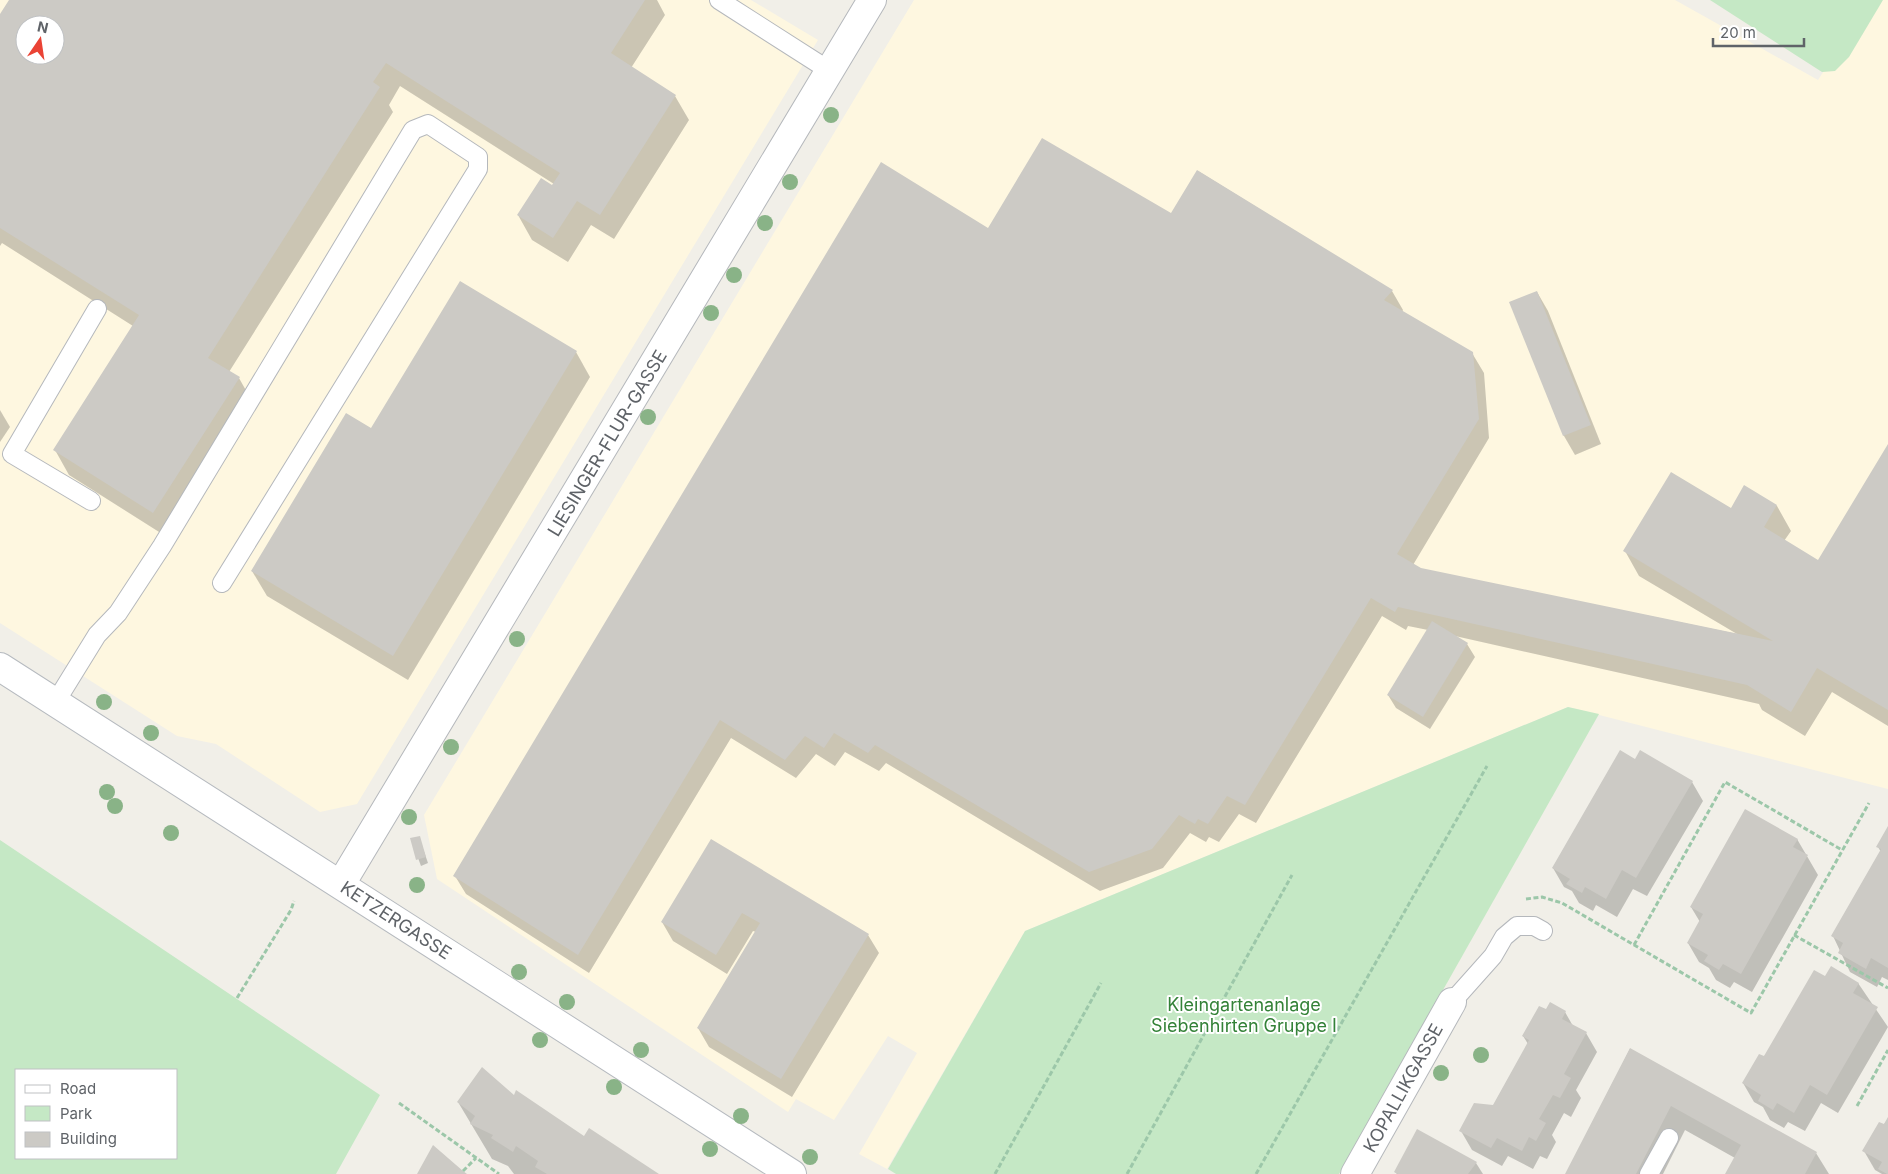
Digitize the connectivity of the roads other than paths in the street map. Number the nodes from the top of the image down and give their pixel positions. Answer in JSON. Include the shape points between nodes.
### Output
{"nodes":[{"id":1,"x":719,"y":0,"type":"edge"},
{"id":2,"x":872,"y":0,"type":"edge"},
{"id":3,"x":830,"y":71,"type":"junction"},
{"id":4,"x":97,"y":309,"type":"dead end"},
{"id":5,"x":91,"y":501,"type":"dead end"},
{"id":6,"x":222,"y":583,"type":"dead end"},
{"id":7,"x":0,"y":667,"type":"edge"},
{"id":8,"x":55,"y":703,"type":"junction"},
{"id":9,"x":341,"y":884,"type":"junction"},
{"id":10,"x":1543,"y":931,"type":"dead end"},
{"id":11,"x":1452,"y":1002,"type":"joint"},
{"id":12,"x":1669,"y":1138,"type":"dead end"},
{"id":13,"x":792,"y":1174,"type":"edge"},
{"id":14,"x":1355,"y":1174,"type":"edge"},
{"id":15,"x":1649,"y":1174,"type":"edge"}],
"edges":[{"from":1,"to":3,"type":"lane"},
{"from":2,"to":3,"type":"street","name":"LIESINGER-FLUR-GASSE"},
{"from":3,"to":9,"type":"street","name":"LIESINGER-FLUR-GASSE"},
{"from":4,"to":5,"type":"lane","via":[[12,454]]},
{"from":6,"to":8,"type":"lane","via":[[478,169],[478,157],[428,124],[413,130],[157,553],[118,613],[97,635]]},
{"from":7,"to":8,"type":"street","name":"KETZERGASSE"},
{"from":8,"to":9,"type":"street","name":"KETZERGASSE"},
{"from":9,"to":13,"type":"street","name":"KETZERGASSE"},
{"from":10,"to":11,"type":"lane","via":[[1534,926],[1517,926],[1504,937],[1493,956]]},
{"from":11,"to":14,"type":"street","name":"KOPALLIKGASSE"},
{"from":12,"to":15,"type":"lane"}]}
